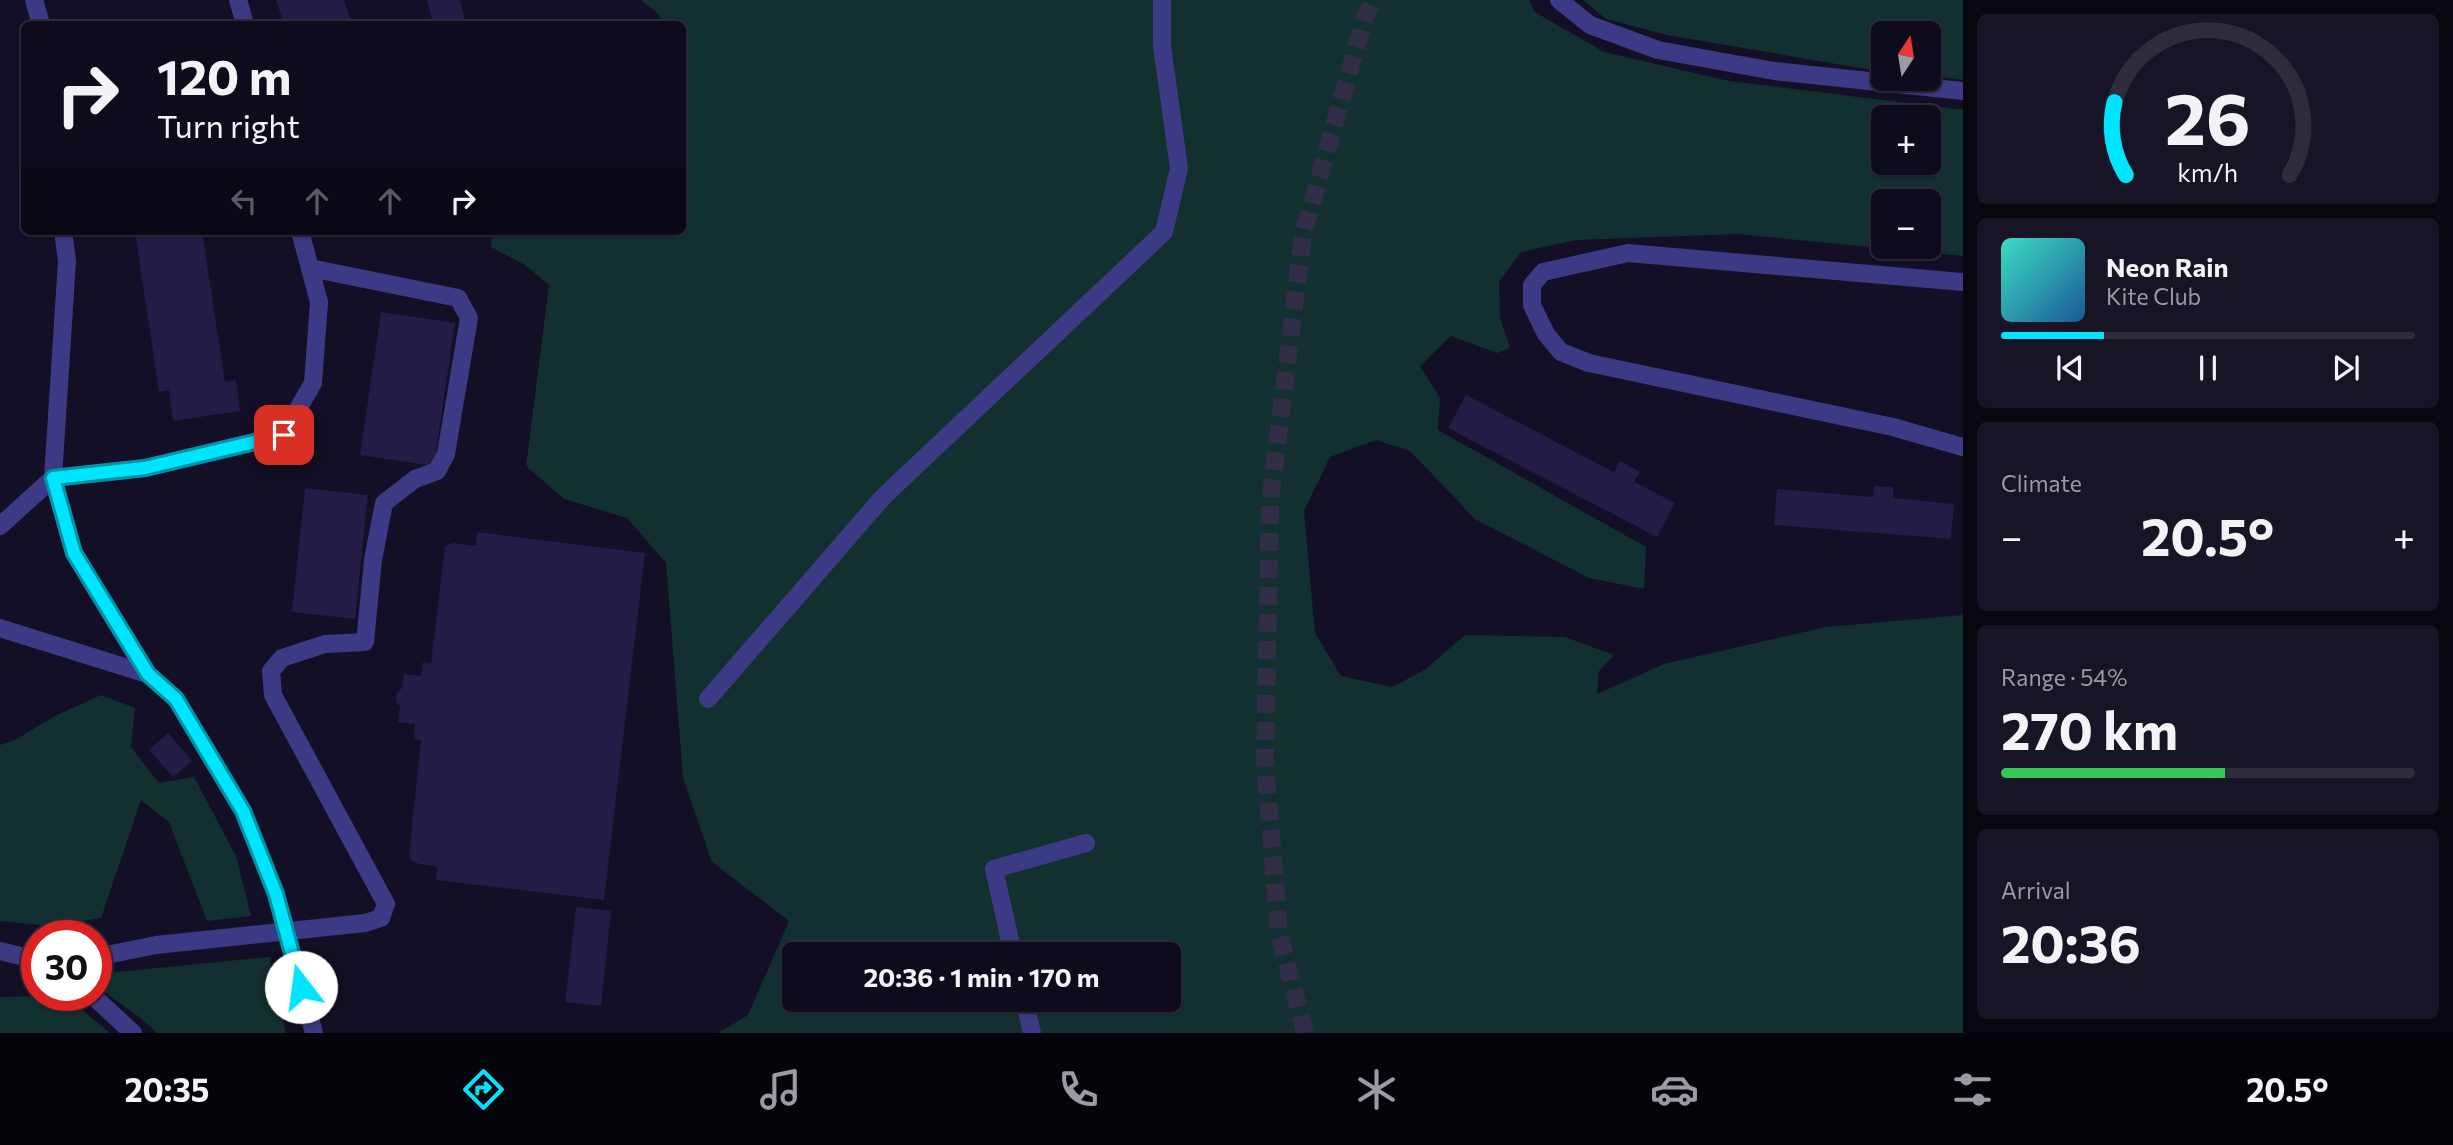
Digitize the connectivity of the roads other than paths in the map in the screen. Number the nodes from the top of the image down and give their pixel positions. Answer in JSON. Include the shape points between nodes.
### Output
{"nodes":[{"id":1,"x":34,"y":0,"type":"edge"},
{"id":2,"x":238,"y":0,"type":"edge"},
{"id":3,"x":1162,"y":0,"type":"edge"},
{"id":4,"x":1559,"y":0,"type":"edge"},
{"id":5,"x":40,"y":21,"type":"edge"},
{"id":6,"x":244,"y":21,"type":"edge"},
{"id":7,"x":1963,"y":92,"type":"edge"},
{"id":8,"x":64,"y":235,"type":"edge"},
{"id":9,"x":301,"y":235,"type":"edge"},
{"id":10,"x":310,"y":268,"type":"junction"},
{"id":11,"x":1963,"y":282,"type":"edge"},
{"id":12,"x":1963,"y":447,"type":"edge"},
{"id":13,"x":53,"y":478,"type":"junction"},
{"id":14,"x":0,"y":526,"type":"edge"},
{"id":15,"x":0,"y":628,"type":"edge"},
{"id":16,"x":148,"y":674,"type":"junction"},
{"id":17,"x":708,"y":699,"type":"dead end"},
{"id":18,"x":1086,"y":843,"type":"dead end"},
{"id":19,"x":1010,"y":942,"type":"edge"},
{"id":20,"x":0,"y":951,"type":"edge"},
{"id":21,"x":112,"y":954,"type":"edge"},
{"id":22,"x":21,"y":956,"type":"edge"},
{"id":23,"x":109,"y":1011,"type":"edge"},
{"id":24,"x":1027,"y":1012,"type":"edge"},
{"id":25,"x":133,"y":1033,"type":"edge"},
{"id":26,"x":314,"y":1033,"type":"edge"},
{"id":27,"x":1032,"y":1033,"type":"edge"}],
"edges":[{"from":1,"to":5,"type":"street"},
{"from":2,"to":6,"type":"street"},
{"from":3,"to":17,"type":"street","via":[[1161,46],[1178,168],[1164,232],[883,497]]},
{"from":4,"to":7,"type":"street","via":[[1590,25],[1658,50],[1774,71]]},
{"from":8,"to":13,"type":"street","via":[[67,261]]},
{"from":9,"to":10,"type":"street"},
{"from":10,"to":13,"type":"street","via":[[319,302],[313,383],[284,435],[145,468]]},
{"from":10,"to":21,"type":"street","bridge":true,"via":[[458,298],[469,318],[446,454],[437,471],[415,479],[384,503],[365,642],[325,644],[282,658],[271,671],[273,695],[386,904],[381,918],[365,923]]},
{"from":11,"to":12,"type":"street","via":[[1628,253],[1543,272],[1532,285],[1532,305],[1546,334],[1561,352],[1588,363]]},
{"from":13,"to":14,"type":"street"},
{"from":13,"to":16,"type":"street","via":[[74,553]]},
{"from":15,"to":16,"type":"street"},
{"from":16,"to":26,"type":"street","via":[[176,699],[243,811],[276,894]]},
{"from":18,"to":19,"type":"street","via":[[995,869]]},
{"from":20,"to":22,"type":"street"},
{"from":23,"to":25,"type":"street"},
{"from":24,"to":27,"type":"street"}]}
